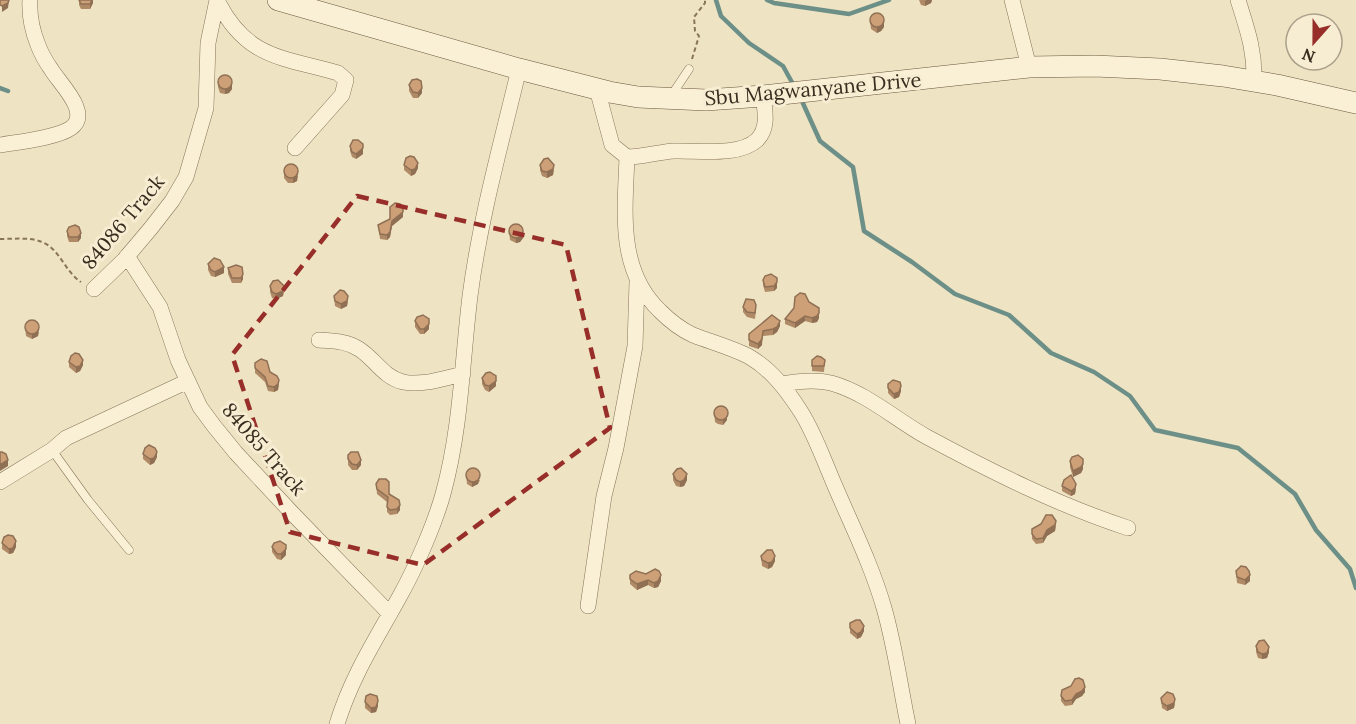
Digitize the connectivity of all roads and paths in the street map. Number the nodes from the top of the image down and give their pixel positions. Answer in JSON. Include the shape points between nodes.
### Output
{"nodes":[{"id":1,"x":30,"y":0,"type":"edge"},
{"id":2,"x":217,"y":0,"type":"edge"},
{"id":3,"x":278,"y":0,"type":"edge"},
{"id":4,"x":705,"y":0,"type":"edge"},
{"id":5,"x":1012,"y":0,"type":"edge"},
{"id":6,"x":1238,"y":0,"type":"edge"},
{"id":7,"x":1029,"y":67,"type":"junction"},
{"id":8,"x":519,"y":69,"type":"junction"},
{"id":9,"x":688,"y":69,"type":"joint"},
{"id":10,"x":1254,"y":81,"type":"junction"},
{"id":11,"x":597,"y":89,"type":"junction"},
{"id":12,"x":768,"y":95,"type":"junction"},
{"id":13,"x":668,"y":100,"type":"junction"},
{"id":14,"x":1356,"y":103,"type":"edge"},
{"id":15,"x":0,"y":145,"type":"edge"},
{"id":16,"x":295,"y":148,"type":"dead end"},
{"id":17,"x":627,"y":157,"type":"junction"},
{"id":18,"x":0,"y":239,"type":"edge"},
{"id":19,"x":127,"y":256,"type":"junction"},
{"id":20,"x":637,"y":282,"type":"junction"},
{"id":21,"x":94,"y":290,"type":"joint"},
{"id":22,"x":319,"y":340,"type":"dead end"},
{"id":23,"x":463,"y":374,"type":"junction"},
{"id":24,"x":188,"y":381,"type":"junction"},
{"id":25,"x":782,"y":384,"type":"junction"},
{"id":26,"x":52,"y":450,"type":"junction"},
{"id":27,"x":0,"y":482,"type":"edge"},
{"id":28,"x":1128,"y":528,"type":"dead end"},
{"id":29,"x":129,"y":550,"type":"dead end"},
{"id":30,"x":588,"y":606,"type":"dead end"},
{"id":31,"x":390,"y":614,"type":"junction"},
{"id":32,"x":337,"y":724,"type":"edge"},
{"id":33,"x":908,"y":724,"type":"edge"}],
"edges":[{"from":1,"to":15,"type":"street","via":[[29,15],[38,46],[75,103],[77,121],[61,132]]},
{"from":2,"to":16,"type":"street","via":[[236,30],[253,46],[338,73],[346,80],[342,95]]},
{"from":2,"to":19,"type":"street","name":"84086 Track","via":[[208,42],[206,108],[186,177],[172,201]]},
{"from":3,"to":8,"type":"main road","name":"Sbu Magwanyane Drive"},
{"from":4,"to":9,"type":"path","via":[[694,17],[699,36]]},
{"from":5,"to":7,"type":"street"},
{"from":6,"to":10,"type":"street","via":[[1252,42]]},
{"from":7,"to":10,"type":"main road","name":"Sbu Magwanyane Drive","via":[[1160,69]]},
{"from":7,"to":12,"type":"main road","name":"Sbu Magwanyane Drive"},
{"from":8,"to":11,"type":"main road","name":"Sbu Magwanyane Drive"},
{"from":8,"to":23,"type":"street","via":[[480,231]]},
{"from":9,"to":13,"type":"lane"},
{"from":10,"to":14,"type":"main road","name":"Sbu Magwanyane Drive"},
{"from":11,"to":13,"type":"main road","name":"Sbu Magwanyane Drive"},
{"from":11,"to":17,"type":"street","via":[[612,146]]},
{"from":12,"to":13,"type":"main road","name":"Sbu Magwanyane Drive"},
{"from":12,"to":17,"type":"street","via":[[763,132],[748,146]]},
{"from":17,"to":20,"type":"street","via":[[626,237]]},
{"from":18,"to":21,"type":"path","name":"84086 Track","via":[[42,241],[71,276]]},
{"from":19,"to":21,"type":"street","name":"84086 Track"},
{"from":19,"to":24,"type":"street","name":"84085 Track","via":[[159,307]]},
{"from":20,"to":25,"type":"street","via":[[651,302],[679,327],[749,357]]},
{"from":20,"to":30,"type":"street","via":[[635,346],[604,496]]},
{"from":22,"to":23,"type":"street","via":[[354,345],[385,373],[404,382]]},
{"from":23,"to":31,"type":"street","via":[[443,496]]},
{"from":24,"to":26,"type":"street","via":[[82,429]]},
{"from":24,"to":31,"type":"street","name":"84085 Track","via":[[201,407],[236,453]]},
{"from":25,"to":28,"type":"street","via":[[805,380],[844,388],[1006,478]]},
{"from":25,"to":33,"type":"street","via":[[808,424],[878,590]]},
{"from":26,"to":27,"type":"street"},
{"from":26,"to":29,"type":"lane"},
{"from":31,"to":32,"type":"street","via":[[348,689]]}]}
